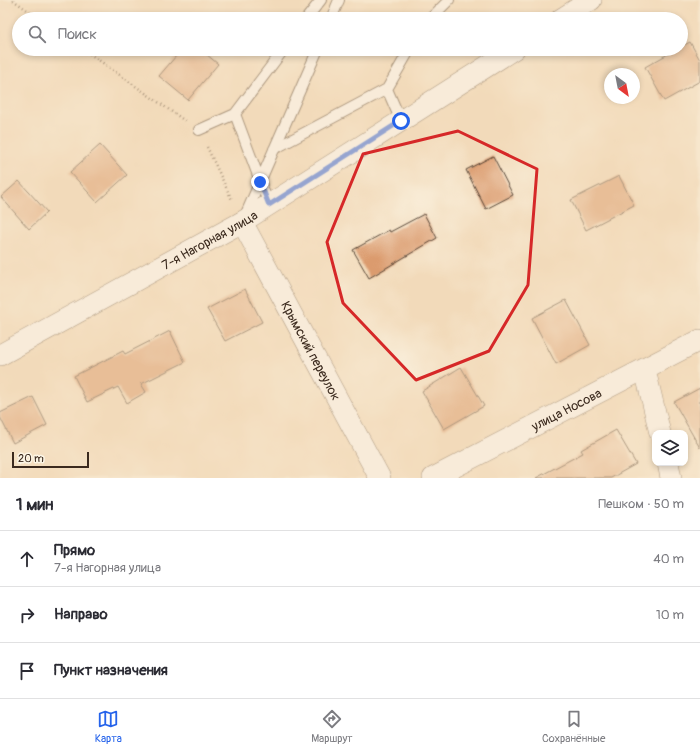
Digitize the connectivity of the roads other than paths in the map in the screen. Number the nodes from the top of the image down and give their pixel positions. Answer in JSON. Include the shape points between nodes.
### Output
{"nodes":[{"id":1,"x":321,"y":0,"type":"edge"},
{"id":2,"x":339,"y":0,"type":"edge"},
{"id":3,"x":449,"y":0,"type":"edge"},
{"id":4,"x":591,"y":0,"type":"edge"},
{"id":5,"x":312,"y":12,"type":"edge"},
{"id":6,"x":334,"y":12,"type":"edge"},
{"id":7,"x":437,"y":12,"type":"edge"},
{"id":8,"x":572,"y":12,"type":"edge"},
{"id":9,"x":279,"y":56,"type":"edge"},
{"id":10,"x":315,"y":56,"type":"edge"},
{"id":11,"x":406,"y":56,"type":"edge"},
{"id":12,"x":503,"y":56,"type":"edge"},
{"id":13,"x":387,"y":90,"type":"junction"},
{"id":14,"x":235,"y":114,"type":"junction"},
{"id":15,"x":401,"y":121,"type":"junction"},
{"id":16,"x":199,"y":130,"type":"road end"},
{"id":17,"x":274,"y":149,"type":"junction"},
{"id":18,"x":260,"y":182,"type":"junction"},
{"id":19,"x":269,"y":205,"type":"junction"},
{"id":20,"x":242,"y":222,"type":"junction"},
{"id":21,"x":700,"y":340,"type":"edge"},
{"id":22,"x":0,"y":355,"type":"edge"},
{"id":23,"x":645,"y":370,"type":"junction"},
{"id":24,"x":659,"y":430,"type":"edge"},
{"id":25,"x":669,"y":466,"type":"edge"},
{"id":26,"x":380,"y":478,"type":"edge"},
{"id":27,"x":433,"y":478,"type":"edge"},
{"id":28,"x":671,"y":478,"type":"edge"}],
"edges":[{"from":1,"to":5,"type":"lane"},
{"from":2,"to":6,"type":"lane"},
{"from":3,"to":7,"type":"lane"},
{"from":4,"to":8,"type":"street"},
{"from":9,"to":14,"type":"lane"},
{"from":10,"to":17,"type":"lane"},
{"from":11,"to":13,"type":"lane"},
{"from":12,"to":15,"type":"street","name":"7-я Нагорная улица"},
{"from":13,"to":15,"type":"lane"},
{"from":13,"to":17,"type":"lane"},
{"from":14,"to":16,"type":"lane"},
{"from":14,"to":18,"type":"lane"},
{"from":15,"to":19,"type":"street","name":"7-я Нагорная улица"},
{"from":17,"to":18,"type":"lane"},
{"from":18,"to":19,"type":"lane"},
{"from":18,"to":20,"type":"lane"},
{"from":19,"to":20,"type":"street","name":"7-я Нагорная улица"},
{"from":20,"to":22,"type":"street","name":"7-я Нагорная улица"},
{"from":20,"to":26,"type":"street","name":"Крымский переулок"},
{"from":21,"to":23,"type":"street","name":"улица Носова"},
{"from":23,"to":24,"type":"street"},
{"from":23,"to":27,"type":"street","name":"улица Носова"},
{"from":25,"to":28,"type":"street"}]}
